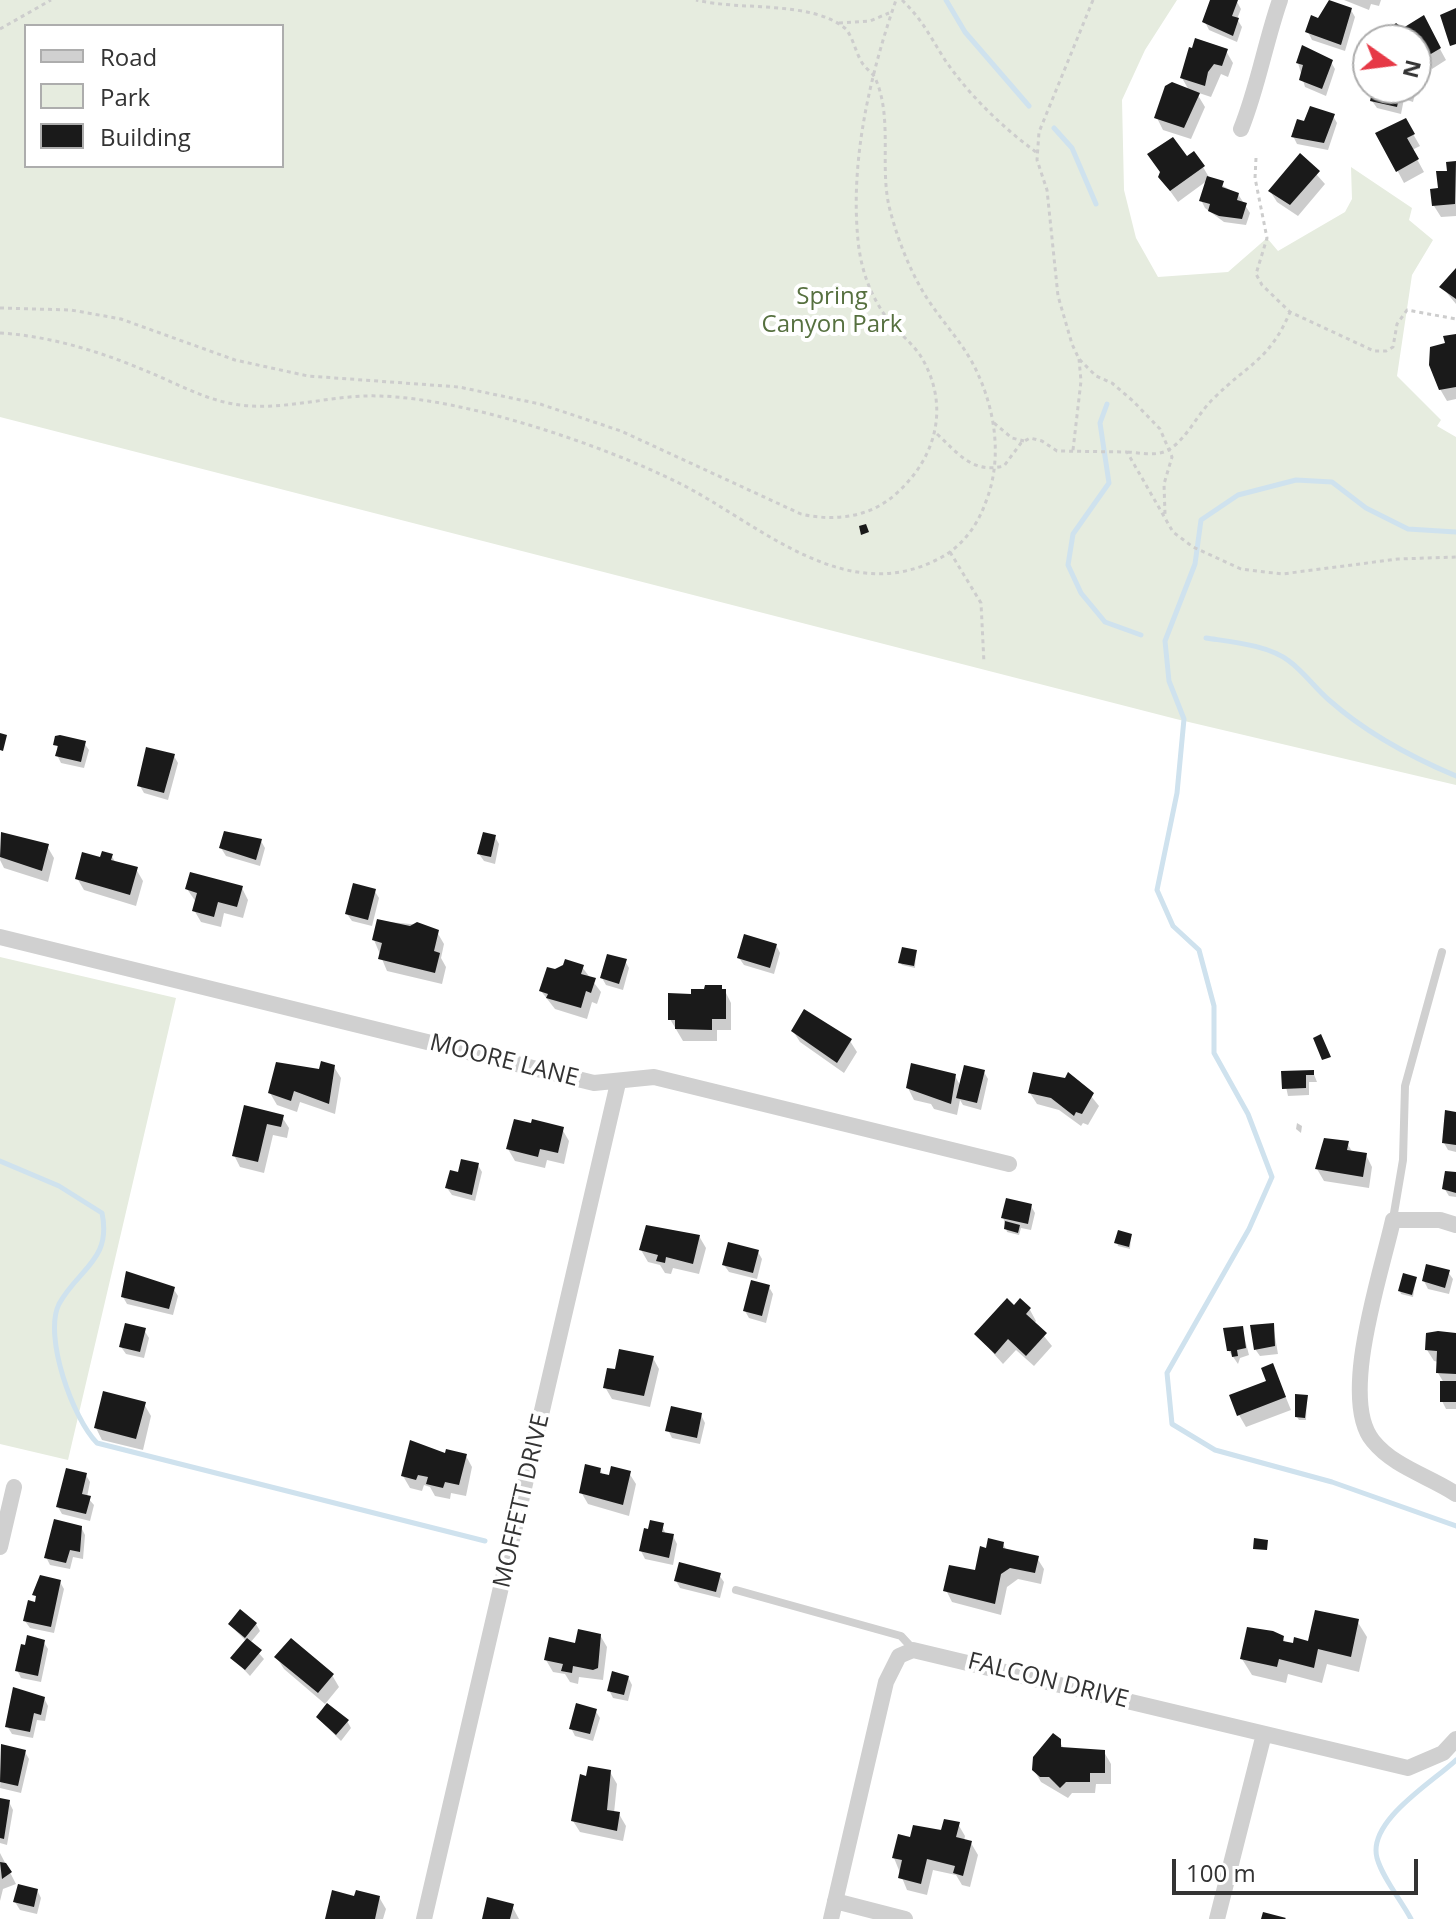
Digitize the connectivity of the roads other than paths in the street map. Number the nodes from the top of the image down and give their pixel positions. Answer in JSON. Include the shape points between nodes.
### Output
{"nodes":[{"id":1,"x":1280,"y":0,"type":"edge"},
{"id":2,"x":1241,"y":129,"type":"dead end"},
{"id":3,"x":0,"y":937,"type":"edge"},
{"id":4,"x":1442,"y":952,"type":"dead end"},
{"id":5,"x":618,"y":1083,"type":"junction"},
{"id":6,"x":1009,"y":1164,"type":"dead end"},
{"id":7,"x":1393,"y":1220,"type":"junction"},
{"id":8,"x":1456,"y":1225,"type":"edge"},
{"id":9,"x":14,"y":1487,"type":"dead end"},
{"id":10,"x":1456,"y":1494,"type":"edge"},
{"id":11,"x":0,"y":1547,"type":"edge"},
{"id":12,"x":736,"y":1590,"type":"dead end"},
{"id":13,"x":913,"y":1650,"type":"junction"},
{"id":14,"x":1264,"y":1734,"type":"junction"},
{"id":15,"x":1456,"y":1739,"type":"edge"},
{"id":16,"x":835,"y":1901,"type":"junction"},
{"id":17,"x":424,"y":1919,"type":"edge"},
{"id":18,"x":831,"y":1919,"type":"edge"},
{"id":19,"x":905,"y":1919,"type":"edge"},
{"id":20,"x":1217,"y":1919,"type":"edge"}],
"edges":[{"from":1,"to":2,"type":"street"},
{"from":3,"to":5,"type":"street","name":"MOORE LANE","via":[[594,1083]]},
{"from":4,"to":7,"type":"lane","via":[[1405,1086],[1403,1160]]},
{"from":5,"to":6,"type":"street","name":"MOORE LANE","via":[[654,1077]]},
{"from":5,"to":17,"type":"street","name":"MOFFETT DRIVE"},
{"from":7,"to":8,"type":"street"},
{"from":7,"to":10,"type":"street","via":[[1358,1373],[1362,1415],[1372,1440],[1383,1450]]},
{"from":9,"to":11,"type":"street"},
{"from":12,"to":13,"type":"lane","via":[[901,1636]]},
{"from":13,"to":14,"type":"street","name":"FALCON DRIVE"},
{"from":13,"to":16,"type":"street","via":[[899,1656],[886,1682]]},
{"from":14,"to":15,"type":"street","name":"FALCON DRIVE","via":[[1408,1768],[1443,1753]]},
{"from":14,"to":20,"type":"street"},
{"from":16,"to":18,"type":"street"},
{"from":16,"to":19,"type":"street"}]}
